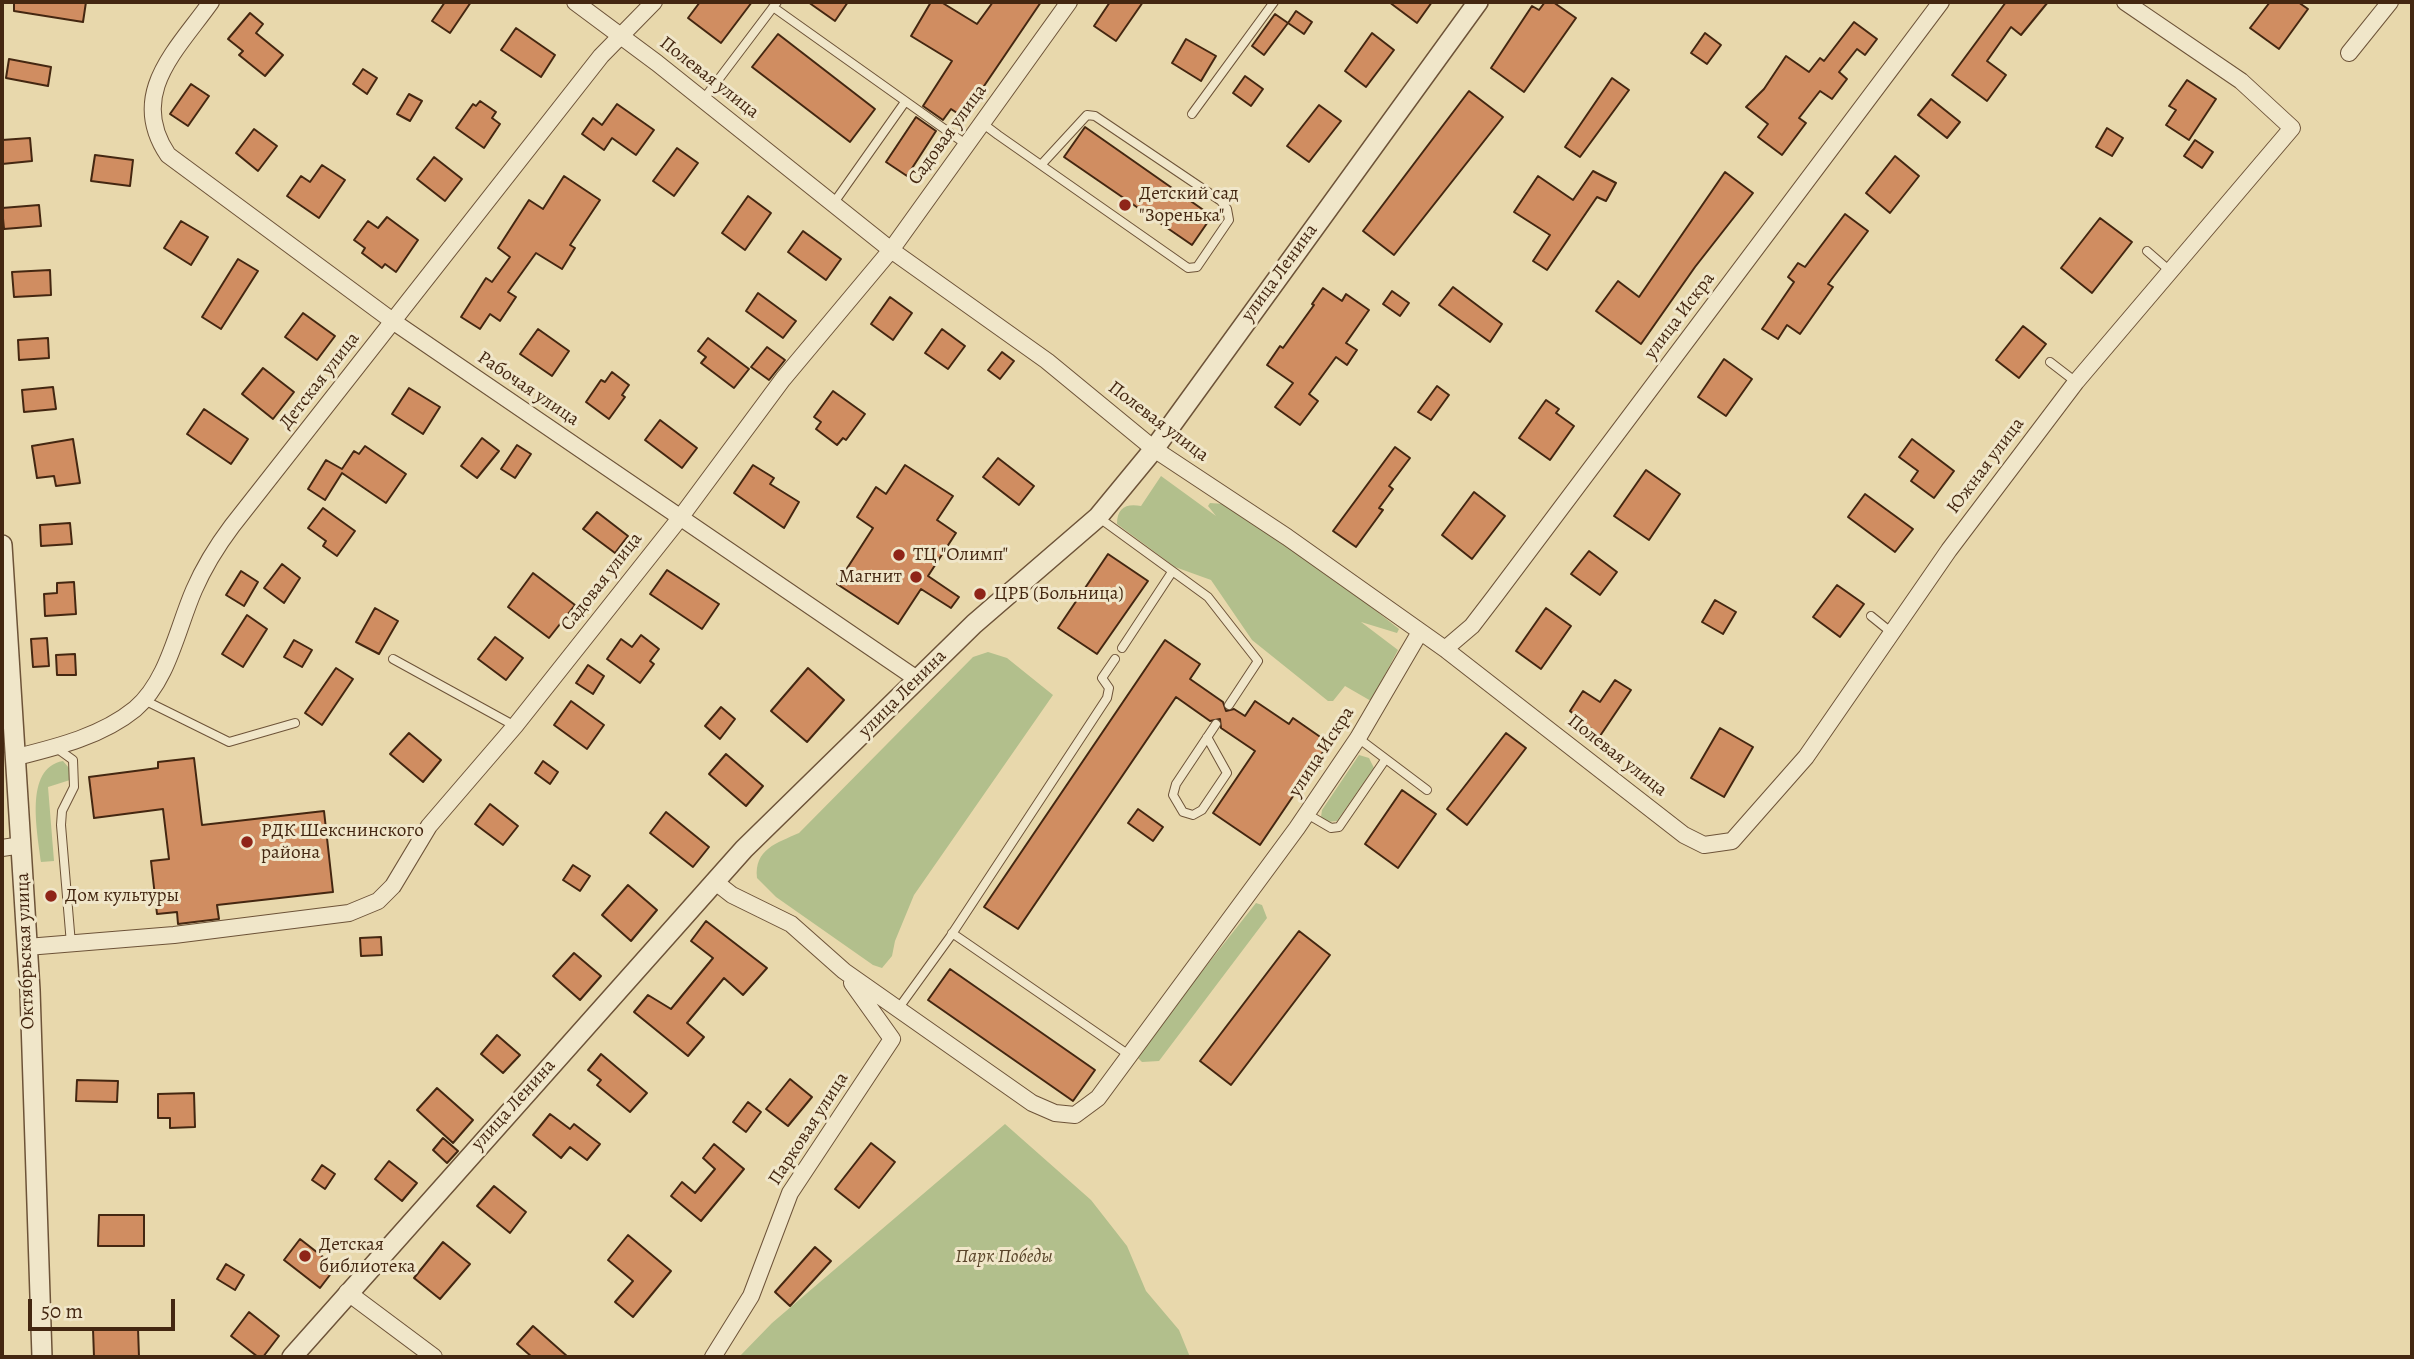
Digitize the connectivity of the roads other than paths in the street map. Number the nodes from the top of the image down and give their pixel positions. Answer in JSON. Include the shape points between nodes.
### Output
{"nodes":[{"id":1,"x":211,"y":2,"type":"edge"},
{"id":2,"x":575,"y":2,"type":"edge"},
{"id":3,"x":654,"y":2,"type":"edge"},
{"id":4,"x":1069,"y":2,"type":"edge"},
{"id":5,"x":1274,"y":2,"type":"edge"},
{"id":6,"x":1478,"y":2,"type":"edge"},
{"id":7,"x":1941,"y":2,"type":"edge"},
{"id":8,"x":2125,"y":2,"type":"edge"},
{"id":9,"x":2390,"y":2,"type":"edge"},
{"id":10,"x":775,"y":4,"type":"edge"},
{"id":11,"x":620,"y":36,"type":"junction"},
{"id":12,"x":2349,"y":53,"type":"dead end"},
{"id":13,"x":703,"y":100,"type":"junction"},
{"id":14,"x":905,"y":103,"type":"junction"},
{"id":15,"x":1192,"y":114,"type":"dead end"},
{"id":16,"x":982,"y":123,"type":"junction"},
{"id":17,"x":967,"y":145,"type":"junction"},
{"id":18,"x":1041,"y":165,"type":"junction"},
{"id":19,"x":833,"y":204,"type":"junction"},
{"id":20,"x":891,"y":250,"type":"junction"},
{"id":21,"x":2147,"y":251,"type":"dead end"},
{"id":22,"x":2170,"y":271,"type":"junction"},
{"id":23,"x":394,"y":322,"type":"junction"},
{"id":24,"x":2050,"y":362,"type":"dead end"},
{"id":25,"x":2076,"y":382,"type":"junction"},
{"id":26,"x":1154,"y":449,"type":"junction"},
{"id":27,"x":1098,"y":517,"type":"junction"},
{"id":28,"x":680,"y":518,"type":"junction"},
{"id":29,"x":2,"y":545,"type":"edge"},
{"id":30,"x":1172,"y":572,"type":"junction"},
{"id":31,"x":1871,"y":616,"type":"dead end"},
{"id":32,"x":1420,"y":632,"type":"junction"},
{"id":33,"x":1892,"y":633,"type":"junction"},
{"id":34,"x":1122,"y":648,"type":"dead end"},
{"id":35,"x":1445,"y":649,"type":"junction"},
{"id":36,"x":393,"y":659,"type":"dead end"},
{"id":37,"x":1115,"y":659,"type":"dead end"},
{"id":38,"x":917,"y":679,"type":"junction"},
{"id":39,"x":144,"y":700,"type":"junction"},
{"id":40,"x":1229,"y":705,"type":"dead end"},
{"id":41,"x":295,"y":723,"type":"dead end"},
{"id":42,"x":1216,"y":724,"type":"dead end"},
{"id":43,"x":515,"y":726,"type":"junction"},
{"id":44,"x":1207,"y":737,"type":"junction"},
{"id":45,"x":1358,"y":738,"type":"junction"},
{"id":46,"x":55,"y":747,"type":"junction"},
{"id":47,"x":17,"y":758,"type":"junction"},
{"id":48,"x":1385,"y":760,"type":"junction"},
{"id":49,"x":1427,"y":789,"type":"dead end"},
{"id":50,"x":1307,"y":814,"type":"junction"},
{"id":51,"x":1732,"y":841,"type":"joint"},
{"id":52,"x":22,"y":845,"type":"junction"},
{"id":53,"x":2,"y":848,"type":"edge"},
{"id":54,"x":714,"y":881,"type":"junction"},
{"id":55,"x":952,"y":933,"type":"junction"},
{"id":56,"x":71,"y":944,"type":"junction"},
{"id":57,"x":27,"y":947,"type":"junction"},
{"id":58,"x":844,"y":971,"type":"junction"},
{"id":59,"x":898,"y":1009,"type":"junction"},
{"id":60,"x":1126,"y":1058,"type":"junction"},
{"id":61,"x":347,"y":1292,"type":"junction"},
{"id":62,"x":42,"y":1357,"type":"edge"},
{"id":63,"x":292,"y":1357,"type":"edge"},
{"id":64,"x":434,"y":1357,"type":"edge"},
{"id":65,"x":713,"y":1357,"type":"edge"}],
"edges":[{"from":1,"to":23,"type":"street","name":"Рабочая улица","via":[[157,82],[150,103],[158,139],[168,155]]},
{"from":2,"to":11,"type":"street","name":"Полевая улица"},
{"from":3,"to":11,"type":"street","name":"Детская улица"},
{"from":4,"to":16,"type":"street","name":"Садовая улица"},
{"from":5,"to":15,"type":"lane"},
{"from":6,"to":26,"type":"street","name":"улица Ленина"},
{"from":7,"to":35,"type":"street","name":"улица Искра","via":[[1472,625]]},
{"from":8,"to":22,"type":"street","name":"Южная улица","via":[[2241,81],[2292,128]]},
{"from":9,"to":12,"type":"street"},
{"from":10,"to":13,"type":"lane"},
{"from":10,"to":14,"type":"lane"},
{"from":11,"to":13,"type":"street","name":"Полевая улица"},
{"from":11,"to":23,"type":"street","name":"Детская улица"},
{"from":13,"to":19,"type":"street","name":"Полевая улица"},
{"from":14,"to":17,"type":"lane"},
{"from":14,"to":19,"type":"lane"},
{"from":16,"to":17,"type":"street","name":"Садовая улица"},
{"from":16,"to":18,"type":"lane"},
{"from":17,"to":20,"type":"street","name":"Садовая улица"},
{"from":18,"to":18,"type":"lane","via":[[1188,268],[1197,267],[1229,219],[1221,201],[1095,116],[1087,115]]},
{"from":19,"to":20,"type":"street","name":"Полевая улица"},
{"from":20,"to":26,"type":"street","name":"Полевая улица","via":[[1046,361]]},
{"from":20,"to":28,"type":"street","name":"Садовая улица","via":[[783,380]]},
{"from":21,"to":22,"type":"lane"},
{"from":22,"to":25,"type":"street","name":"Южная улица"},
{"from":23,"to":28,"type":"street","name":"Рабочая улица"},
{"from":23,"to":39,"type":"street","name":"Детская улица","via":[[221,541]]},
{"from":24,"to":25,"type":"lane"},
{"from":25,"to":33,"type":"street","name":"Южная улица"},
{"from":26,"to":27,"type":"street","name":"улица Ленина"},
{"from":26,"to":32,"type":"street","name":"Полевая улица"},
{"from":27,"to":30,"type":"lane"},
{"from":27,"to":38,"type":"street","name":"улица Ленина"},
{"from":28,"to":38,"type":"street","name":"Рабочая улица"},
{"from":28,"to":43,"type":"street","name":"Садовая улица"},
{"from":29,"to":47,"type":"street","name":"Октябрьская улица"},
{"from":30,"to":34,"type":"lane"},
{"from":30,"to":40,"type":"lane","via":[[1208,597],[1258,661]]},
{"from":31,"to":33,"type":"lane"},
{"from":32,"to":35,"type":"street","name":"Полевая улица"},
{"from":32,"to":45,"type":"street","name":"улица Искра"},
{"from":33,"to":51,"type":"street","name":"Южная улица","via":[[1806,757]]},
{"from":35,"to":51,"type":"street","name":"Полевая улица","via":[[1684,835],[1704,845]]},
{"from":36,"to":43,"type":"lane"},
{"from":37,"to":55,"type":"lane","via":[[1102,678],[1107,698]]},
{"from":38,"to":54,"type":"street","name":"улица Ленина"},
{"from":39,"to":41,"type":"lane","via":[[229,742]]},
{"from":39,"to":46,"type":"street","name":"Детская улица","via":[[107,727]]},
{"from":42,"to":44,"type":"lane"},
{"from":43,"to":56,"type":"street","name":"Садовая улица","via":[[429,826],[393,886],[365,908],[174,935]]},
{"from":44,"to":44,"type":"lane","via":[[1173,796],[1183,812],[1193,815],[1202,810],[1227,773]]},
{"from":45,"to":48,"type":"lane"},
{"from":45,"to":50,"type":"street","name":"улица Искра"},
{"from":46,"to":47,"type":"street","name":"Детская улица"},
{"from":46,"to":56,"type":"lane","via":[[73,760],[75,787],[62,811],[61,825]]},
{"from":47,"to":52,"type":"street","name":"Октябрьская улица"},
{"from":48,"to":49,"type":"lane"},
{"from":48,"to":50,"type":"lane","via":[[1339,827],[1331,828]]},
{"from":50,"to":60,"type":"street","name":"улица Искра"},
{"from":52,"to":53,"type":"street"},
{"from":52,"to":57,"type":"street","name":"Октябрьская улица"},
{"from":54,"to":58,"type":"street","via":[[791,924]]},
{"from":54,"to":61,"type":"street","name":"улица Ленина"},
{"from":55,"to":59,"type":"lane"},
{"from":55,"to":60,"type":"lane"},
{"from":56,"to":57,"type":"street","name":"Садовая улица"},
{"from":57,"to":62,"type":"street","name":"Октябрьская улица"},
{"from":58,"to":59,"type":"street"},
{"from":58,"to":65,"type":"street","name":"Парковая улица","via":[[891,1039],[790,1193],[751,1296]]},
{"from":59,"to":60,"type":"street","via":[[1032,1103],[1055,1114],[1075,1115],[1090,1106]]},
{"from":61,"to":63,"type":"street","name":"улица Ленина"},
{"from":61,"to":64,"type":"street"}]}
